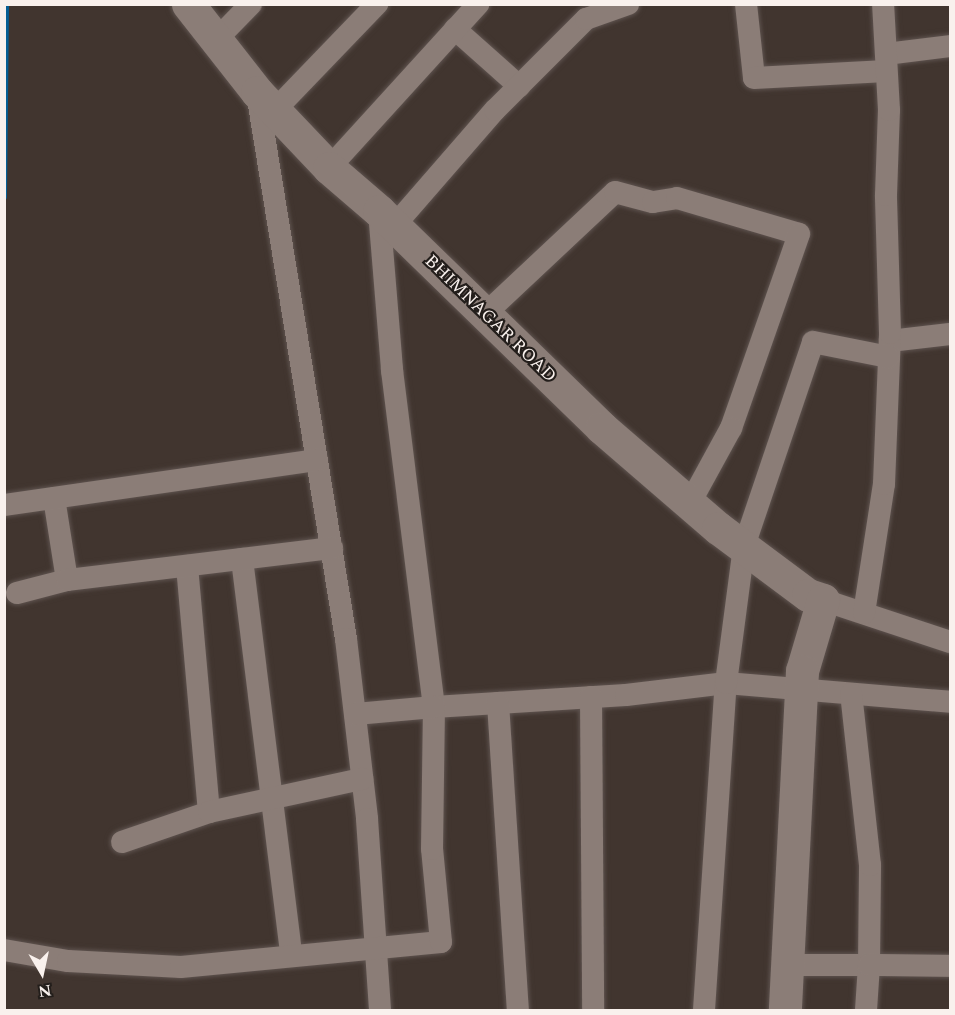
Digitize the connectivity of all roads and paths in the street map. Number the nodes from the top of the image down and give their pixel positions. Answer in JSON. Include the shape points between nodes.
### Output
{"nodes":[{"id":1,"x":188,"y":4,"type":"edge"},
{"id":2,"x":251,"y":4,"type":"edge"},
{"id":3,"x":377,"y":4,"type":"edge"},
{"id":4,"x":478,"y":4,"type":"edge"},
{"id":5,"x":628,"y":4,"type":"edge"},
{"id":6,"x":746,"y":4,"type":"edge"},
{"id":7,"x":883,"y":4,"type":"edge"},
{"id":8,"x":455,"y":29,"type":"junction"},
{"id":9,"x":216,"y":40,"type":"junction"},
{"id":10,"x":951,"y":46,"type":"edge"},
{"id":11,"x":886,"y":63,"type":"junction"},
{"id":12,"x":519,"y":86,"type":"junction"},
{"id":13,"x":266,"y":101,"type":"junction"},
{"id":14,"x":329,"y":168,"type":"junction"},
{"id":15,"x":386,"y":218,"type":"junction"},
{"id":16,"x":485,"y":314,"type":"junction"},
{"id":17,"x":951,"y":334,"type":"edge"},
{"id":18,"x":889,"y":349,"type":"junction"},
{"id":19,"x":317,"y":460,"type":"junction"},
{"id":20,"x":54,"y":498,"type":"junction"},
{"id":21,"x":690,"y":503,"type":"junction"},
{"id":22,"x":4,"y":506,"type":"edge"},
{"id":23,"x":744,"y":546,"type":"junction"},
{"id":24,"x":332,"y":548,"type":"junction"},
{"id":25,"x":242,"y":559,"type":"junction"},
{"id":26,"x":188,"y":566,"type":"junction"},
{"id":27,"x":67,"y":580,"type":"junction"},
{"id":28,"x":17,"y":593,"type":"dead end"},
{"id":29,"x":824,"y":600,"type":"junction"},
{"id":30,"x":864,"y":613,"type":"junction"},
{"id":31,"x":951,"y":642,"type":"edge"},
{"id":32,"x":726,"y":683,"type":"junction"},
{"id":33,"x":801,"y":690,"type":"junction"},
{"id":34,"x":851,"y":694,"type":"junction"},
{"id":35,"x":591,"y":697,"type":"junction"},
{"id":36,"x":951,"y":702,"type":"edge"},
{"id":37,"x":498,"y":703,"type":"junction"},
{"id":38,"x":434,"y":708,"type":"junction"},
{"id":39,"x":355,"y":714,"type":"junction"},
{"id":40,"x":362,"y":779,"type":"junction"},
{"id":41,"x":270,"y":800,"type":"junction"},
{"id":42,"x":209,"y":812,"type":"junction"},
{"id":43,"x":122,"y":842,"type":"dead end"},
{"id":44,"x":376,"y":946,"type":"junction"},
{"id":45,"x":4,"y":950,"type":"edge"},
{"id":46,"x":291,"y":955,"type":"junction"},
{"id":47,"x":788,"y":965,"type":"junction"},
{"id":48,"x":869,"y":965,"type":"junction"},
{"id":49,"x":951,"y":966,"type":"edge"},
{"id":50,"x":380,"y":1011,"type":"edge"},
{"id":51,"x":518,"y":1011,"type":"edge"},
{"id":52,"x":593,"y":1011,"type":"edge"},
{"id":53,"x":704,"y":1011,"type":"edge"},
{"id":54,"x":785,"y":1011,"type":"edge"},
{"id":55,"x":866,"y":1011,"type":"edge"}],
"edges":[{"from":1,"to":9,"type":"street","name":"BHIMNAGAR ROAD"},
{"from":2,"to":9,"type":"street"},
{"from":3,"to":13,"type":"street"},
{"from":4,"to":8,"type":"street"},
{"from":5,"to":12,"type":"street","via":[[586,19]]},
{"from":6,"to":11,"type":"street","via":[[754,78]]},
{"from":7,"to":11,"type":"street"},
{"from":8,"to":12,"type":"street"},
{"from":8,"to":14,"type":"street"},
{"from":9,"to":13,"type":"street","name":"BHIMNAGAR ROAD"},
{"from":10,"to":11,"type":"street"},
{"from":11,"to":18,"type":"street"},
{"from":12,"to":15,"type":"street"},
{"from":13,"to":14,"type":"street","name":"BHIMNAGAR ROAD"},
{"from":13,"to":19,"type":"street"},
{"from":14,"to":15,"type":"street","name":"BHIMNAGAR ROAD"},
{"from":15,"to":16,"type":"street","name":"BHIMNAGAR ROAD"},
{"from":15,"to":38,"type":"street","via":[[392,370]]},
{"from":16,"to":21,"type":"street","name":"BHIMNAGAR ROAD","via":[[602,428]]},
{"from":16,"to":21,"type":"street","via":[[615,192],[653,202],[677,198],[799,234],[731,428]]},
{"from":17,"to":18,"type":"street"},
{"from":18,"to":23,"type":"street","via":[[813,342]]},
{"from":18,"to":30,"type":"street","via":[[884,484]]},
{"from":19,"to":20,"type":"street"},
{"from":19,"to":24,"type":"street"},
{"from":20,"to":22,"type":"street"},
{"from":20,"to":27,"type":"street"},
{"from":21,"to":23,"type":"street","name":"BHIMNAGAR ROAD"},
{"from":23,"to":29,"type":"street","name":"BHIMNAGAR ROAD","via":[[808,595]]},
{"from":23,"to":32,"type":"street"},
{"from":24,"to":25,"type":"street"},
{"from":24,"to":39,"type":"street"},
{"from":25,"to":26,"type":"street"},
{"from":25,"to":41,"type":"street"},
{"from":26,"to":27,"type":"street"},
{"from":26,"to":42,"type":"street"},
{"from":27,"to":28,"type":"street"},
{"from":29,"to":30,"type":"street"},
{"from":29,"to":33,"type":"street","via":[[802,671]]},
{"from":30,"to":31,"type":"street"},
{"from":32,"to":33,"type":"street"},
{"from":32,"to":35,"type":"street"},
{"from":32,"to":53,"type":"street"},
{"from":33,"to":34,"type":"street"},
{"from":33,"to":47,"type":"street"},
{"from":34,"to":36,"type":"street"},
{"from":34,"to":48,"type":"street","via":[[870,865]]},
{"from":35,"to":37,"type":"street"},
{"from":35,"to":52,"type":"street"},
{"from":37,"to":38,"type":"street"},
{"from":37,"to":51,"type":"street"},
{"from":38,"to":39,"type":"street"},
{"from":38,"to":44,"type":"street","via":[[432,849],[441,942]]},
{"from":39,"to":40,"type":"street"},
{"from":40,"to":41,"type":"street"},
{"from":40,"to":44,"type":"street"},
{"from":41,"to":42,"type":"street"},
{"from":41,"to":46,"type":"street"},
{"from":42,"to":43,"type":"street"},
{"from":44,"to":46,"type":"street"},
{"from":44,"to":50,"type":"street"},
{"from":45,"to":46,"type":"street","via":[[68,962],[182,967]]},
{"from":47,"to":48,"type":"street"},
{"from":47,"to":54,"type":"street"},
{"from":48,"to":49,"type":"street"},
{"from":48,"to":55,"type":"street"}]}
